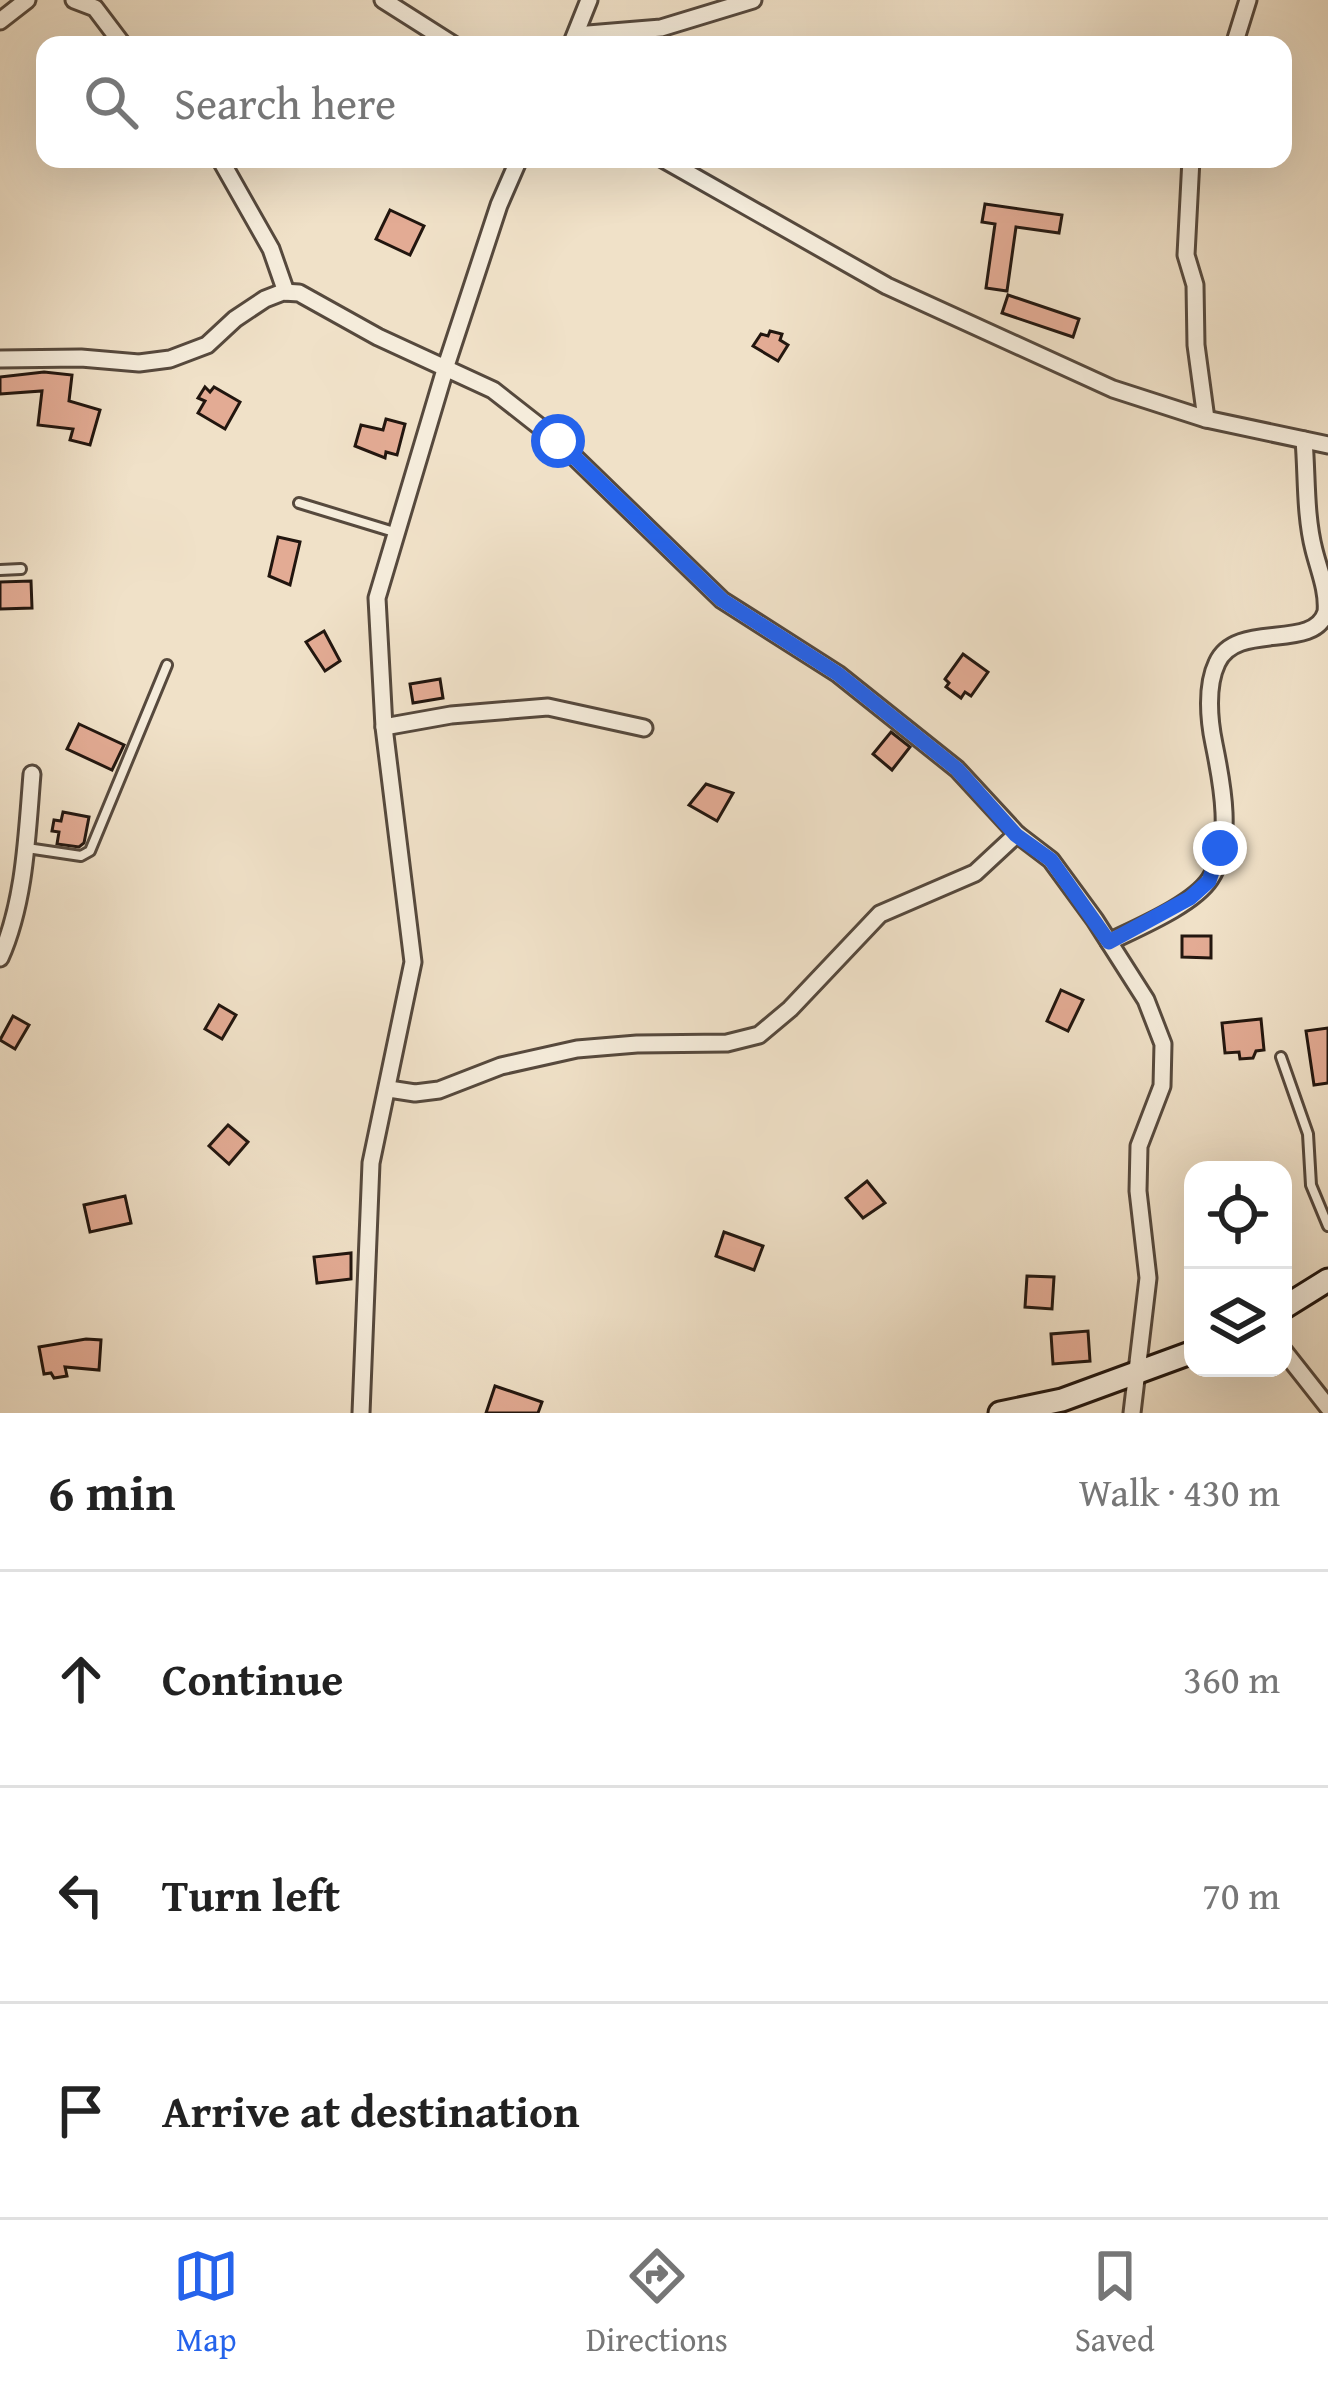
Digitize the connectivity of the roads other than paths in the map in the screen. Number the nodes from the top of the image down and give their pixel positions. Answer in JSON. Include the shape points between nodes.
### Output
{"nodes":[{"id":1,"x":27,"y":0,"type":"edge"},
{"id":2,"x":74,"y":0,"type":"edge"},
{"id":3,"x":383,"y":0,"type":"edge"},
{"id":4,"x":589,"y":0,"type":"edge"},
{"id":5,"x":752,"y":0,"type":"edge"},
{"id":6,"x":1248,"y":0,"type":"edge"},
{"id":7,"x":0,"y":21,"type":"edge"},
{"id":8,"x":117,"y":36,"type":"edge"},
{"id":9,"x":440,"y":36,"type":"edge"},
{"id":10,"x":575,"y":36,"type":"edge"},
{"id":11,"x":602,"y":36,"type":"edge"},
{"id":12,"x":1237,"y":36,"type":"edge"},
{"id":13,"x":225,"y":168,"type":"edge"},
{"id":14,"x":515,"y":168,"type":"edge"},
{"id":15,"x":679,"y":168,"type":"edge"},
{"id":16,"x":1191,"y":168,"type":"edge"},
{"id":17,"x":286,"y":292,"type":"junction"},
{"id":18,"x":0,"y":359,"type":"edge"},
{"id":19,"x":446,"y":368,"type":"junction"},
{"id":20,"x":1206,"y":418,"type":"junction"},
{"id":21,"x":1304,"y":440,"type":"junction"},
{"id":22,"x":1328,"y":446,"type":"edge"},
{"id":23,"x":299,"y":503,"type":"dead end"},
{"id":24,"x":395,"y":533,"type":"junction"},
{"id":25,"x":21,"y":568,"type":"dead end"},
{"id":26,"x":0,"y":570,"type":"edge"},
{"id":27,"x":166,"y":665,"type":"dead end"},
{"id":28,"x":384,"y":727,"type":"junction"},
{"id":29,"x":644,"y":728,"type":"dead end"},
{"id":30,"x":32,"y":774,"type":"dead end"},
{"id":31,"x":1016,"y":835,"type":"junction"},
{"id":32,"x":26,"y":848,"type":"junction"},
{"id":33,"x":1109,"y":942,"type":"junction"},
{"id":34,"x":0,"y":958,"type":"edge"},
{"id":35,"x":1281,"y":1057,"type":"dead end"},
{"id":36,"x":389,"y":1088,"type":"junction"},
{"id":37,"x":1328,"y":1226,"type":"edge"},
{"id":38,"x":1328,"y":1280,"type":"edge"},
{"id":39,"x":1292,"y":1302,"type":"edge"},
{"id":40,"x":1184,"y":1356,"type":"edge"},
{"id":41,"x":1292,"y":1361,"type":"edge"},
{"id":42,"x":1138,"y":1374,"type":"junction"},
{"id":43,"x":1328,"y":1407,"type":"edge"},
{"id":44,"x":361,"y":1413,"type":"edge"},
{"id":45,"x":1000,"y":1413,"type":"edge"},
{"id":46,"x":1132,"y":1413,"type":"edge"}],
"edges":[{"from":1,"to":7,"type":"street"},
{"from":2,"to":8,"type":"street","via":[[104,15]]},
{"from":3,"to":9,"type":"street"},
{"from":4,"to":10,"type":"street"},
{"from":5,"to":11,"type":"street"},
{"from":6,"to":12,"type":"street"},
{"from":13,"to":17,"type":"street","via":[[272,248]]},
{"from":14,"to":19,"type":"street"},
{"from":15,"to":20,"type":"street","via":[[886,286],[1113,389]]},
{"from":16,"to":20,"type":"street","via":[[1186,255]]},
{"from":17,"to":18,"type":"street","via":[[235,319],[207,346],[170,359]]},
{"from":17,"to":19,"type":"street"},
{"from":19,"to":24,"type":"street"},
{"from":19,"to":31,"type":"street","via":[[493,390],[558,441],[722,600],[855,687],[957,769]]},
{"from":20,"to":21,"type":"street"},
{"from":21,"to":22,"type":"street"},
{"from":21,"to":33,"type":"street","via":[[1325,615],[1305,632],[1240,642],[1216,663],[1210,725],[1225,796],[1215,867],[1190,898]]},
{"from":23,"to":24,"type":"lane"},
{"from":24,"to":28,"type":"street","via":[[377,598]]},
{"from":25,"to":26,"type":"lane"},
{"from":27,"to":32,"type":"lane","via":[[90,851]]},
{"from":28,"to":29,"type":"street","via":[[548,707]]},
{"from":28,"to":36,"type":"street","via":[[413,962]]},
{"from":30,"to":32,"type":"street"},
{"from":31,"to":33,"type":"street","via":[[1051,860]]},
{"from":31,"to":36,"type":"street","via":[[975,873],[880,914],[759,1035],[557,1052],[439,1090]]},
{"from":32,"to":34,"type":"street"},
{"from":33,"to":42,"type":"street","via":[[1146,1000],[1162,1044],[1162,1085],[1138,1146],[1148,1278]]},
{"from":35,"to":37,"type":"lane"},
{"from":36,"to":44,"type":"street","via":[[371,1162]]},
{"from":38,"to":39,"type":"main road"},
{"from":40,"to":42,"type":"main road"},
{"from":41,"to":43,"type":"street"},
{"from":42,"to":45,"type":"main road"},
{"from":42,"to":46,"type":"street"}]}
